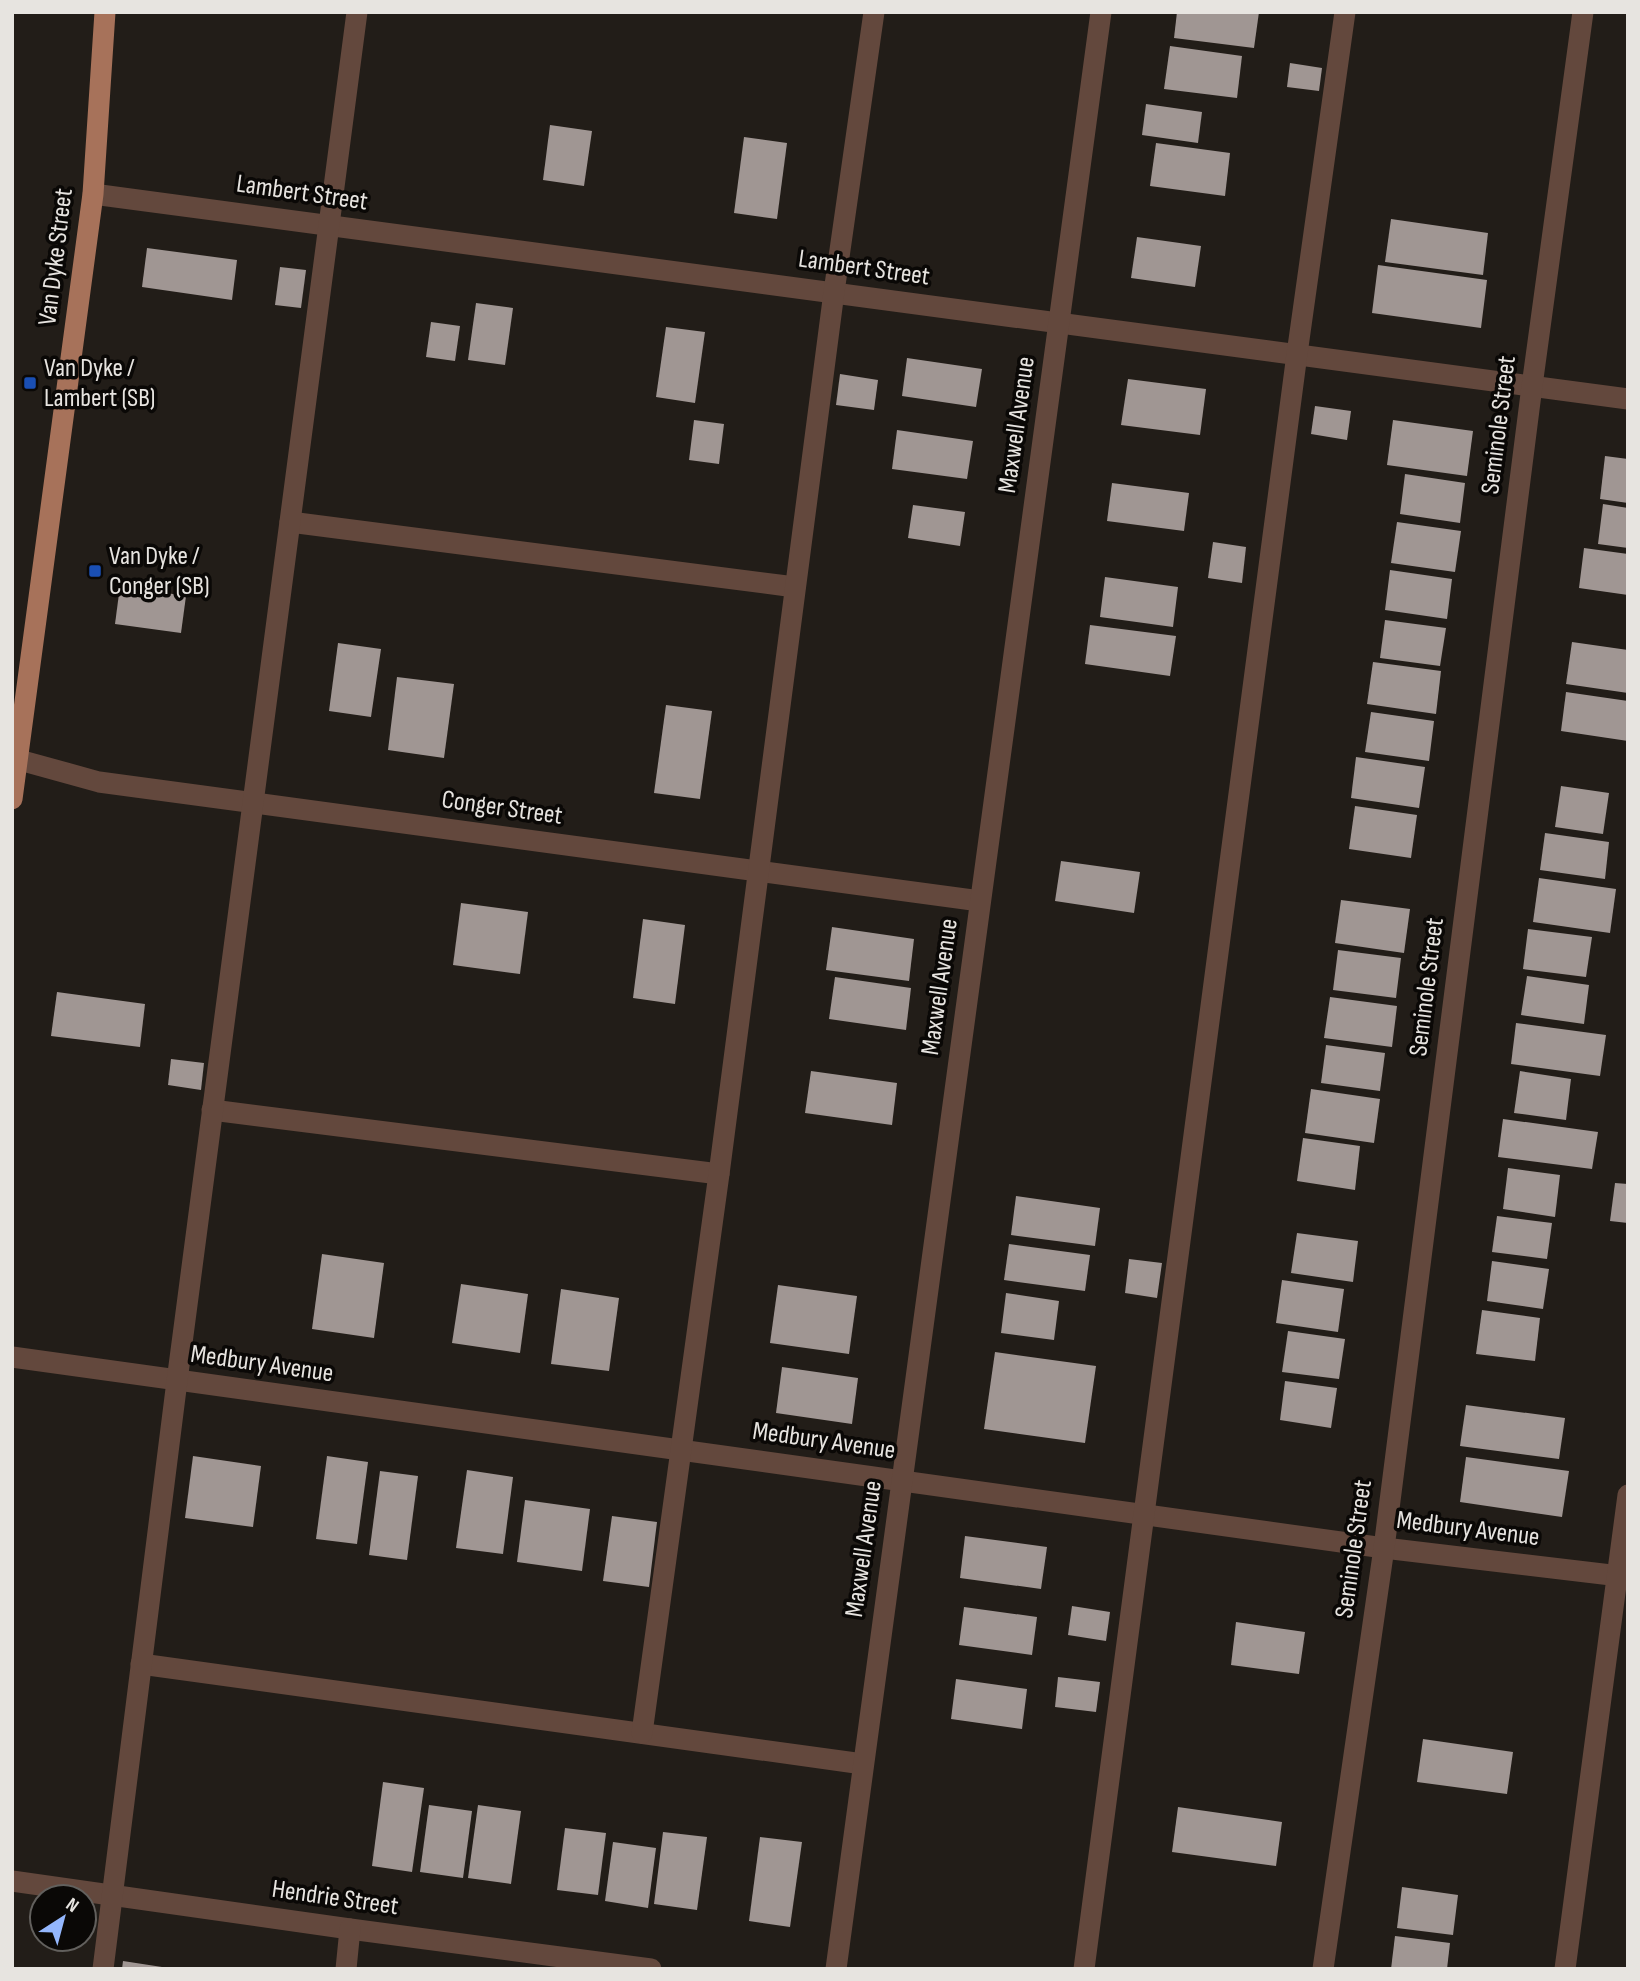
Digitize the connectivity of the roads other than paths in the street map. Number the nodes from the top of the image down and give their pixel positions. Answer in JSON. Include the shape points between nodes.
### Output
{"nodes":[{"id":1,"x":105,"y":12,"type":"edge"},
{"id":2,"x":358,"y":12,"type":"edge"},
{"id":3,"x":874,"y":12,"type":"edge"},
{"id":4,"x":1101,"y":12,"type":"edge"},
{"id":5,"x":1345,"y":12,"type":"edge"},
{"id":6,"x":1583,"y":12,"type":"edge"},
{"id":7,"x":93,"y":194,"type":"junction"},
{"id":8,"x":329,"y":225,"type":"junction"},
{"id":9,"x":834,"y":292,"type":"junction"},
{"id":10,"x":1059,"y":322,"type":"junction"},
{"id":11,"x":1297,"y":354,"type":"junction"},
{"id":12,"x":1532,"y":386,"type":"junction"},
{"id":13,"x":1628,"y":399,"type":"edge"},
{"id":14,"x":290,"y":522,"type":"junction"},
{"id":15,"x":796,"y":587,"type":"junction"},
{"id":16,"x":15,"y":758,"type":"edge"},
{"id":17,"x":12,"y":799,"type":"edge"},
{"id":18,"x":253,"y":803,"type":"junction"},
{"id":19,"x":758,"y":871,"type":"junction"},
{"id":20,"x":981,"y":901,"type":"junction"},
{"id":21,"x":212,"y":1110,"type":"junction"},
{"id":22,"x":719,"y":1174,"type":"junction"},
{"id":23,"x":12,"y":1357,"type":"edge"},
{"id":24,"x":177,"y":1381,"type":"junction"},
{"id":25,"x":681,"y":1449,"type":"junction"},
{"id":26,"x":901,"y":1480,"type":"junction"},
{"id":27,"x":1628,"y":1495,"type":"edge"},
{"id":28,"x":1146,"y":1513,"type":"junction"},
{"id":29,"x":1384,"y":1548,"type":"junction"},
{"id":30,"x":1622,"y":1576,"type":"edge"},
{"id":31,"x":141,"y":1664,"type":"junction"},
{"id":32,"x":642,"y":1733,"type":"junction"},
{"id":33,"x":863,"y":1764,"type":"junction"},
{"id":34,"x":12,"y":1881,"type":"edge"},
{"id":35,"x":111,"y":1894,"type":"junction"},
{"id":36,"x":350,"y":1929,"type":"junction"},
{"id":37,"x":103,"y":1969,"type":"edge"},
{"id":38,"x":346,"y":1969,"type":"edge"},
{"id":39,"x":651,"y":1969,"type":"edge"},
{"id":40,"x":836,"y":1969,"type":"edge"},
{"id":41,"x":1084,"y":1969,"type":"edge"},
{"id":42,"x":1323,"y":1969,"type":"edge"},
{"id":43,"x":1565,"y":1969,"type":"edge"}],
"edges":[{"from":1,"to":7,"type":"main road","name":"Van Dyke Street"},
{"from":2,"to":8,"type":"street"},
{"from":3,"to":9,"type":"street"},
{"from":4,"to":10,"type":"street","name":"Maxwell Avenue"},
{"from":5,"to":11,"type":"street"},
{"from":6,"to":12,"type":"street","name":"Seminole Street"},
{"from":7,"to":8,"type":"street","name":"Lambert Street"},
{"from":7,"to":16,"type":"main road","name":"Van Dyke Street"},
{"from":8,"to":9,"type":"street","name":"Lambert Street"},
{"from":8,"to":14,"type":"street"},
{"from":9,"to":10,"type":"street","name":"Lambert Street"},
{"from":9,"to":15,"type":"street"},
{"from":10,"to":11,"type":"street","name":"Lambert Street"},
{"from":10,"to":20,"type":"street","name":"Maxwell Avenue"},
{"from":11,"to":12,"type":"street","name":"Lambert Street"},
{"from":11,"to":28,"type":"street"},
{"from":12,"to":13,"type":"street","name":"Lambert Street"},
{"from":12,"to":29,"type":"street","name":"Seminole Street"},
{"from":14,"to":15,"type":"street"},
{"from":14,"to":18,"type":"street"},
{"from":15,"to":19,"type":"street"},
{"from":16,"to":17,"type":"main road","name":"Van Dyke Street"},
{"from":16,"to":18,"type":"street","name":"Conger Street","via":[[99,782]]},
{"from":18,"to":19,"type":"street","name":"Conger Street"},
{"from":18,"to":21,"type":"street"},
{"from":19,"to":20,"type":"street","name":"Conger Street"},
{"from":19,"to":22,"type":"street"},
{"from":20,"to":26,"type":"street","name":"Maxwell Avenue"},
{"from":21,"to":22,"type":"street"},
{"from":21,"to":24,"type":"street"},
{"from":22,"to":25,"type":"street"},
{"from":23,"to":24,"type":"street","name":"Medbury Avenue"},
{"from":24,"to":25,"type":"street","name":"Medbury Avenue"},
{"from":24,"to":31,"type":"street"},
{"from":25,"to":26,"type":"street","name":"Medbury Avenue"},
{"from":25,"to":32,"type":"street"},
{"from":26,"to":28,"type":"street","name":"Medbury Avenue"},
{"from":26,"to":33,"type":"street","name":"Maxwell Avenue"},
{"from":27,"to":30,"type":"street"},
{"from":28,"to":29,"type":"street","name":"Medbury Avenue"},
{"from":28,"to":41,"type":"street"},
{"from":29,"to":30,"type":"street","name":"Medbury Avenue"},
{"from":29,"to":42,"type":"street","name":"Seminole Street"},
{"from":30,"to":43,"type":"street"},
{"from":31,"to":32,"type":"street"},
{"from":31,"to":35,"type":"street"},
{"from":32,"to":33,"type":"street"},
{"from":33,"to":40,"type":"street","name":"Maxwell Avenue"},
{"from":34,"to":35,"type":"street","name":"Hendrie Street"},
{"from":35,"to":36,"type":"street","name":"Hendrie Street"},
{"from":35,"to":37,"type":"street"},
{"from":36,"to":38,"type":"street"},
{"from":36,"to":39,"type":"street","name":"Hendrie Street"}]}
